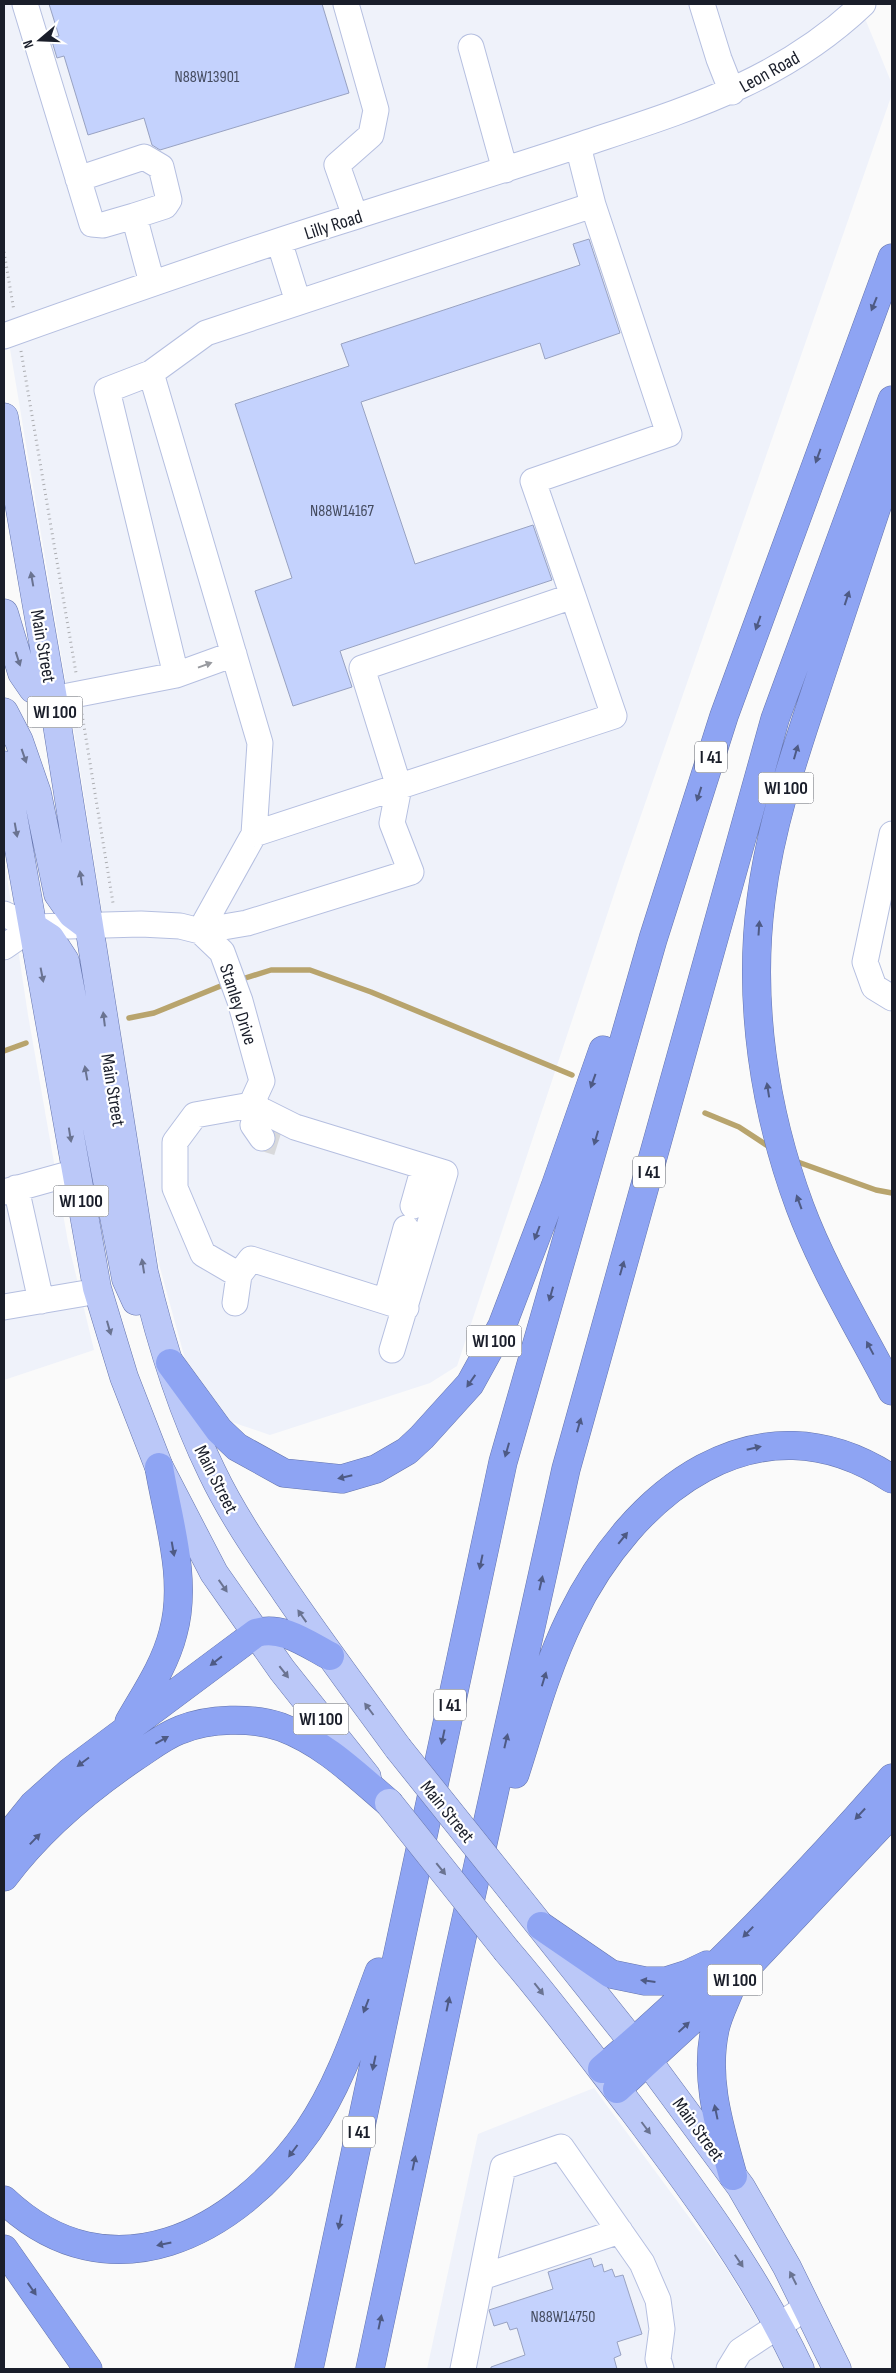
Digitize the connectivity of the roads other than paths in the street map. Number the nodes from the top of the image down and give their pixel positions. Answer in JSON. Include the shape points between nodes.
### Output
{"nodes":[{"id":1,"x":25,"y":4,"type":"edge"},
{"id":2,"x":346,"y":4,"type":"edge"},
{"id":3,"x":702,"y":4,"type":"edge"},
{"id":4,"x":863,"y":4,"type":"edge"},
{"id":5,"x":471,"y":46,"type":"dead end"},
{"id":6,"x":732,"y":92,"type":"junction"},
{"id":7,"x":664,"y":117,"type":"joint"},
{"id":8,"x":578,"y":146,"type":"junction"},
{"id":9,"x":506,"y":170,"type":"junction"},
{"id":10,"x":78,"y":179,"type":"junction"},
{"id":11,"x":593,"y":205,"type":"junction"},
{"id":12,"x":134,"y":216,"type":"junction"},
{"id":13,"x":355,"y":216,"type":"junction"},
{"id":14,"x":279,"y":241,"type":"junction"},
{"id":15,"x":892,"y":258,"type":"edge"},
{"id":16,"x":152,"y":283,"type":"junction"},
{"id":17,"x":298,"y":302,"type":"junction"},
{"id":18,"x":4,"y":336,"type":"edge"},
{"id":19,"x":151,"y":372,"type":"junction"},
{"id":20,"x":892,"y":400,"type":"edge"},
{"id":21,"x":4,"y":417,"type":"edge"},
{"id":22,"x":892,"y":450,"type":"edge"},
{"id":23,"x":573,"y":596,"type":"junction"},
{"id":24,"x":4,"y":613,"type":"edge"},
{"id":25,"x":234,"y":654,"type":"junction"},
{"id":26,"x":176,"y":675,"type":"junction"},
{"id":27,"x":53,"y":699,"type":"junction"},
{"id":28,"x":4,"y":712,"type":"edge"},
{"id":29,"x":4,"y":764,"type":"edge"},
{"id":30,"x":399,"y":786,"type":"junction"},
{"id":31,"x":254,"y":834,"type":"junction"},
{"id":32,"x":892,"y":834,"type":"edge"},
{"id":33,"x":4,"y":914,"type":"edge"},
{"id":34,"x":88,"y":926,"type":"junction"},
{"id":35,"x":33,"y":927,"type":"junction"},
{"id":36,"x":200,"y":931,"type":"junction"},
{"id":37,"x":653,"y":939,"type":"junction"},
{"id":38,"x":4,"y":947,"type":"edge"},
{"id":39,"x":892,"y":998,"type":"edge"},
{"id":40,"x":255,"y":1107,"type":"junction"},
{"id":41,"x":278,"y":1136,"type":"junction"},
{"id":42,"x":424,"y":1167,"type":"junction"},
{"id":43,"x":76,"y":1172,"type":"junction"},
{"id":44,"x":10,"y":1190,"type":"edge"},
{"id":45,"x":239,"y":1275,"type":"junction"},
{"id":46,"x":98,"y":1291,"type":"junction"},
{"id":47,"x":41,"y":1301,"type":"junction"},
{"id":48,"x":235,"y":1303,"type":"dead end"},
{"id":49,"x":396,"y":1304,"type":"junction"},
{"id":50,"x":4,"y":1308,"type":"edge"},
{"id":51,"x":159,"y":1336,"type":"junction"},
{"id":52,"x":392,"y":1350,"type":"dead end"},
{"id":53,"x":170,"y":1363,"type":"junction"},
{"id":54,"x":892,"y":1392,"type":"edge"},
{"id":55,"x":158,"y":1467,"type":"junction"},
{"id":56,"x":892,"y":1478,"type":"edge"},
{"id":57,"x":256,"y":1633,"type":"junction"},
{"id":58,"x":330,"y":1656,"type":"junction"},
{"id":59,"x":123,"y":1734,"type":"junction"},
{"id":60,"x":892,"y":1778,"type":"edge"},
{"id":61,"x":389,"y":1803,"type":"junction"},
{"id":62,"x":892,"y":1814,"type":"edge"},
{"id":63,"x":4,"y":1841,"type":"edge"},
{"id":64,"x":4,"y":1877,"type":"edge"},
{"id":65,"x":409,"y":1896,"type":"junction"},
{"id":66,"x":541,"y":1926,"type":"junction"},
{"id":67,"x":726,"y":1956,"type":"junction"},
{"id":68,"x":457,"y":1960,"type":"junction"},
{"id":69,"x":732,"y":1983,"type":"junction"},
{"id":70,"x":641,"y":2052,"type":"junction"},
{"id":71,"x":609,"y":2079,"type":"junction"},
{"id":72,"x":733,"y":2176,"type":"junction"},
{"id":73,"x":4,"y":2200,"type":"edge"},
{"id":74,"x":620,"y":2231,"type":"junction"},
{"id":75,"x":4,"y":2249,"type":"edge"},
{"id":76,"x":482,"y":2277,"type":"junction"},
{"id":77,"x":807,"y":2307,"type":"junction"},
{"id":78,"x":779,"y":2324,"type":"junction"},
{"id":79,"x":88,"y":2369,"type":"edge"},
{"id":80,"x":309,"y":2369,"type":"edge"},
{"id":81,"x":370,"y":2369,"type":"edge"},
{"id":82,"x":463,"y":2369,"type":"edge"},
{"id":83,"x":661,"y":2369,"type":"edge"},
{"id":84,"x":730,"y":2369,"type":"edge"},
{"id":85,"x":800,"y":2369,"type":"edge"},
{"id":86,"x":837,"y":2369,"type":"edge"}],
"edges":[{"from":1,"to":10,"type":"street"},
{"from":2,"to":13,"type":"street","via":[[376,110],[371,135],[337,165]]},
{"from":3,"to":6,"type":"street"},
{"from":4,"to":6,"type":"street","name":"Leon Road","via":[[843,23],[792,60]]},
{"from":5,"to":9,"type":"street"},
{"from":6,"to":7,"type":"street","name":"Leon Road"},
{"from":7,"to":8,"type":"street","name":"Lilly Road"},
{"from":8,"to":9,"type":"street","name":"Lilly Road"},
{"from":8,"to":11,"type":"street"},
{"from":9,"to":13,"type":"street","name":"Lilly Road"},
{"from":10,"to":12,"type":"street","via":[[92,224],[103,225]]},
{"from":10,"to":12,"type":"street","via":[[144,157],[161,167],[169,200],[165,206]]},
{"from":11,"to":17,"type":"street"},
{"from":11,"to":23,"type":"street","via":[[669,434],[533,481]]},
{"from":12,"to":16,"type":"street"},
{"from":13,"to":14,"type":"street","name":"Lilly Road"},
{"from":14,"to":16,"type":"street","name":"Lilly Road"},
{"from":14,"to":17,"type":"street"},
{"from":15,"to":37,"type":"highway","number":"I 41","one_way":true,"via":[[724,716]]},
{"from":16,"to":18,"type":"street","name":"Lilly Road"},
{"from":17,"to":19,"type":"street","via":[[206,333]]},
{"from":19,"to":25,"type":"street"},
{"from":19,"to":26,"type":"street","via":[[107,390]]},
{"from":68,"to":20,"type":"highway","number":"I 41","one_way":true,"via":[[566,1469],[772,728]]},
{"from":27,"to":21,"type":"main road","name":"Main Street","number":"WI 100","one_way":true},
{"from":54,"to":22,"type":"highway","number":"WI 100","one_way":true,"via":[[814,1239],[786,1164],[770,1103],[759,1024],[757,959],[761,900],[774,829],[796,749],[886,482]]},
{"from":23,"to":30,"type":"street","via":[[362,668]]},
{"from":23,"to":30,"type":"street","via":[[614,716]]},
{"from":24,"to":27,"type":"main road","one_way":true,"via":[[22,673],[33,689]]},
{"from":26,"to":25,"type":"street","one_way":true},
{"from":25,"to":31,"type":"street","via":[[260,743]]},
{"from":26,"to":27,"type":"street"},
{"from":34,"to":27,"type":"main road","name":"Main Street","number":"WI 100","one_way":true},
{"from":28,"to":34,"type":"main road","one_way":true,"via":[[19,742],[37,793],[58,894],[72,914]]},
{"from":29,"to":35,"type":"main road","number":"WI 100","one_way":true},
{"from":30,"to":31,"type":"street"},
{"from":30,"to":36,"type":"street","via":[[392,823],[412,872],[247,922]]},
{"from":31,"to":36,"type":"street"},
{"from":32,"to":39,"type":"street","via":[[865,962],[874,987]]},
{"from":33,"to":35,"type":"street"},
{"from":34,"to":35,"type":"street"},
{"from":34,"to":36,"type":"street","via":[[141,924],[180,926]]},
{"from":51,"to":34,"type":"main road","name":"Main Street","number":"WI 100","one_way":true,"via":[[144,1272]]},
{"from":35,"to":38,"type":"street"},
{"from":35,"to":43,"type":"main road","number":"WI 100","one_way":true},
{"from":51,"to":35,"type":"main road","one_way":true,"via":[[130,1291],[126,1279],[64,961],[50,938]]},
{"from":36,"to":40,"type":"street","name":"Stanley Drive","via":[[222,952],[240,1001],[262,1081]]},
{"from":37,"to":53,"type":"highway","number":"WI 100","one_way":true,"via":[[607,1040],[502,1326],[470,1384],[422,1438],[376,1468],[342,1479],[284,1473],[237,1447],[219,1430]]},
{"from":37,"to":65,"type":"highway","number":"I 41","one_way":true,"via":[[503,1462]]},
{"from":40,"to":41,"type":"street"},
{"from":40,"to":41,"type":"street","name":"Stanley Drive","via":[[253,1125]]},
{"from":40,"to":45,"type":"street","via":[[195,1114],[175,1142],[175,1188],[203,1254]]},
{"from":41,"to":42,"type":"street"},
{"from":42,"to":49,"type":"street","via":[[410,1217]]},
{"from":42,"to":49,"type":"street","via":[[445,1174]]},
{"from":43,"to":44,"type":"street"},
{"from":43,"to":46,"type":"main road","number":"WI 100"},
{"from":44,"to":47,"type":"street"},
{"from":45,"to":48,"type":"street"},
{"from":45,"to":49,"type":"street","via":[[251,1259]]},
{"from":46,"to":47,"type":"street"},
{"from":46,"to":55,"type":"main road","number":"WI 100","one_way":true,"via":[[124,1378]]},
{"from":47,"to":50,"type":"street"},
{"from":49,"to":52,"type":"street"},
{"from":51,"to":53,"type":"main road","name":"Main Street","number":"WI 100"},
{"from":58,"to":53,"type":"main road","name":"Main Street","number":"WI 100","one_way":true,"via":[[248,1536],[213,1474],[194,1435]]},
{"from":55,"to":57,"type":"main road","number":"WI 100","one_way":true,"via":[[214,1573]]},
{"from":55,"to":59,"type":"highway","one_way":true,"via":[[178,1578],[176,1620],[162,1665]]},
{"from":68,"to":56,"type":"highway","one_way":true,"via":[[548,1666],[586,1590],[637,1519],[663,1496],[708,1465],[760,1447],[808,1445],[835,1451]]},
{"from":57,"to":58,"type":"highway","via":[[280,1631]]},
{"from":57,"to":59,"type":"highway","one_way":true},
{"from":57,"to":61,"type":"main road","number":"WI 100","one_way":true},
{"from":66,"to":58,"type":"main road","name":"Main Street","number":"WI 100","one_way":true,"bridge":true,"via":[[398,1748]]},
{"from":59,"to":63,"type":"highway","one_way":true,"via":[[71,1771],[33,1805]]},
{"from":60,"to":67,"type":"highway","one_way":true},
{"from":64,"to":61,"type":"highway","one_way":true,"via":[[46,1827],[110,1774],[180,1730],[215,1722],[241,1721],[280,1727],[310,1740],[332,1754]]},
{"from":61,"to":71,"type":"main road","number":"WI 100","one_way":true,"bridge":true},
{"from":62,"to":69,"type":"highway","number":"WI 100"},
{"from":65,"to":73,"type":"highway","one_way":true,"via":[[337,2080],[309,2130],[287,2159],[242,2204],[175,2241],[130,2249],[93,2247],[52,2236],[24,2220]]},
{"from":65,"to":80,"type":"highway","number":"I 41","one_way":true},
{"from":67,"to":66,"type":"highway","one_way":true,"via":[[678,1978],[645,1981],[610,1974]]},
{"from":66,"to":70,"type":"main road","name":"Main Street","number":"WI 100"},
{"from":67,"to":70,"type":"highway"},
{"from":81,"to":68,"type":"highway","number":"I 41","one_way":true},
{"from":70,"to":69,"type":"highway","number":"WI 100","one_way":true},
{"from":72,"to":69,"type":"highway","one_way":true,"via":[[716,2111],[710,2069],[716,2026]]},
{"from":70,"to":71,"type":"highway","number":"WI 100"},
{"from":70,"to":72,"type":"main road","name":"Main Street"},
{"from":71,"to":78,"type":"main road","one_way":true,"via":[[679,2170]]},
{"from":77,"to":72,"type":"main road","name":"Main Street","one_way":true,"via":[[788,2267]]},
{"from":74,"to":76,"type":"street"},
{"from":74,"to":76,"type":"street","via":[[561,2147],[503,2167]]},
{"from":74,"to":83,"type":"street","via":[[642,2263],[658,2300],[662,2329],[658,2358]]},
{"from":75,"to":79,"type":"highway","one_way":true},
{"from":76,"to":82,"type":"street"},
{"from":77,"to":78,"type":"street"},
{"from":77,"to":86,"type":"main road","name":"Main Street"},
{"from":78,"to":84,"type":"street","via":[[740,2351]]},
{"from":78,"to":85,"type":"main road"}]}
